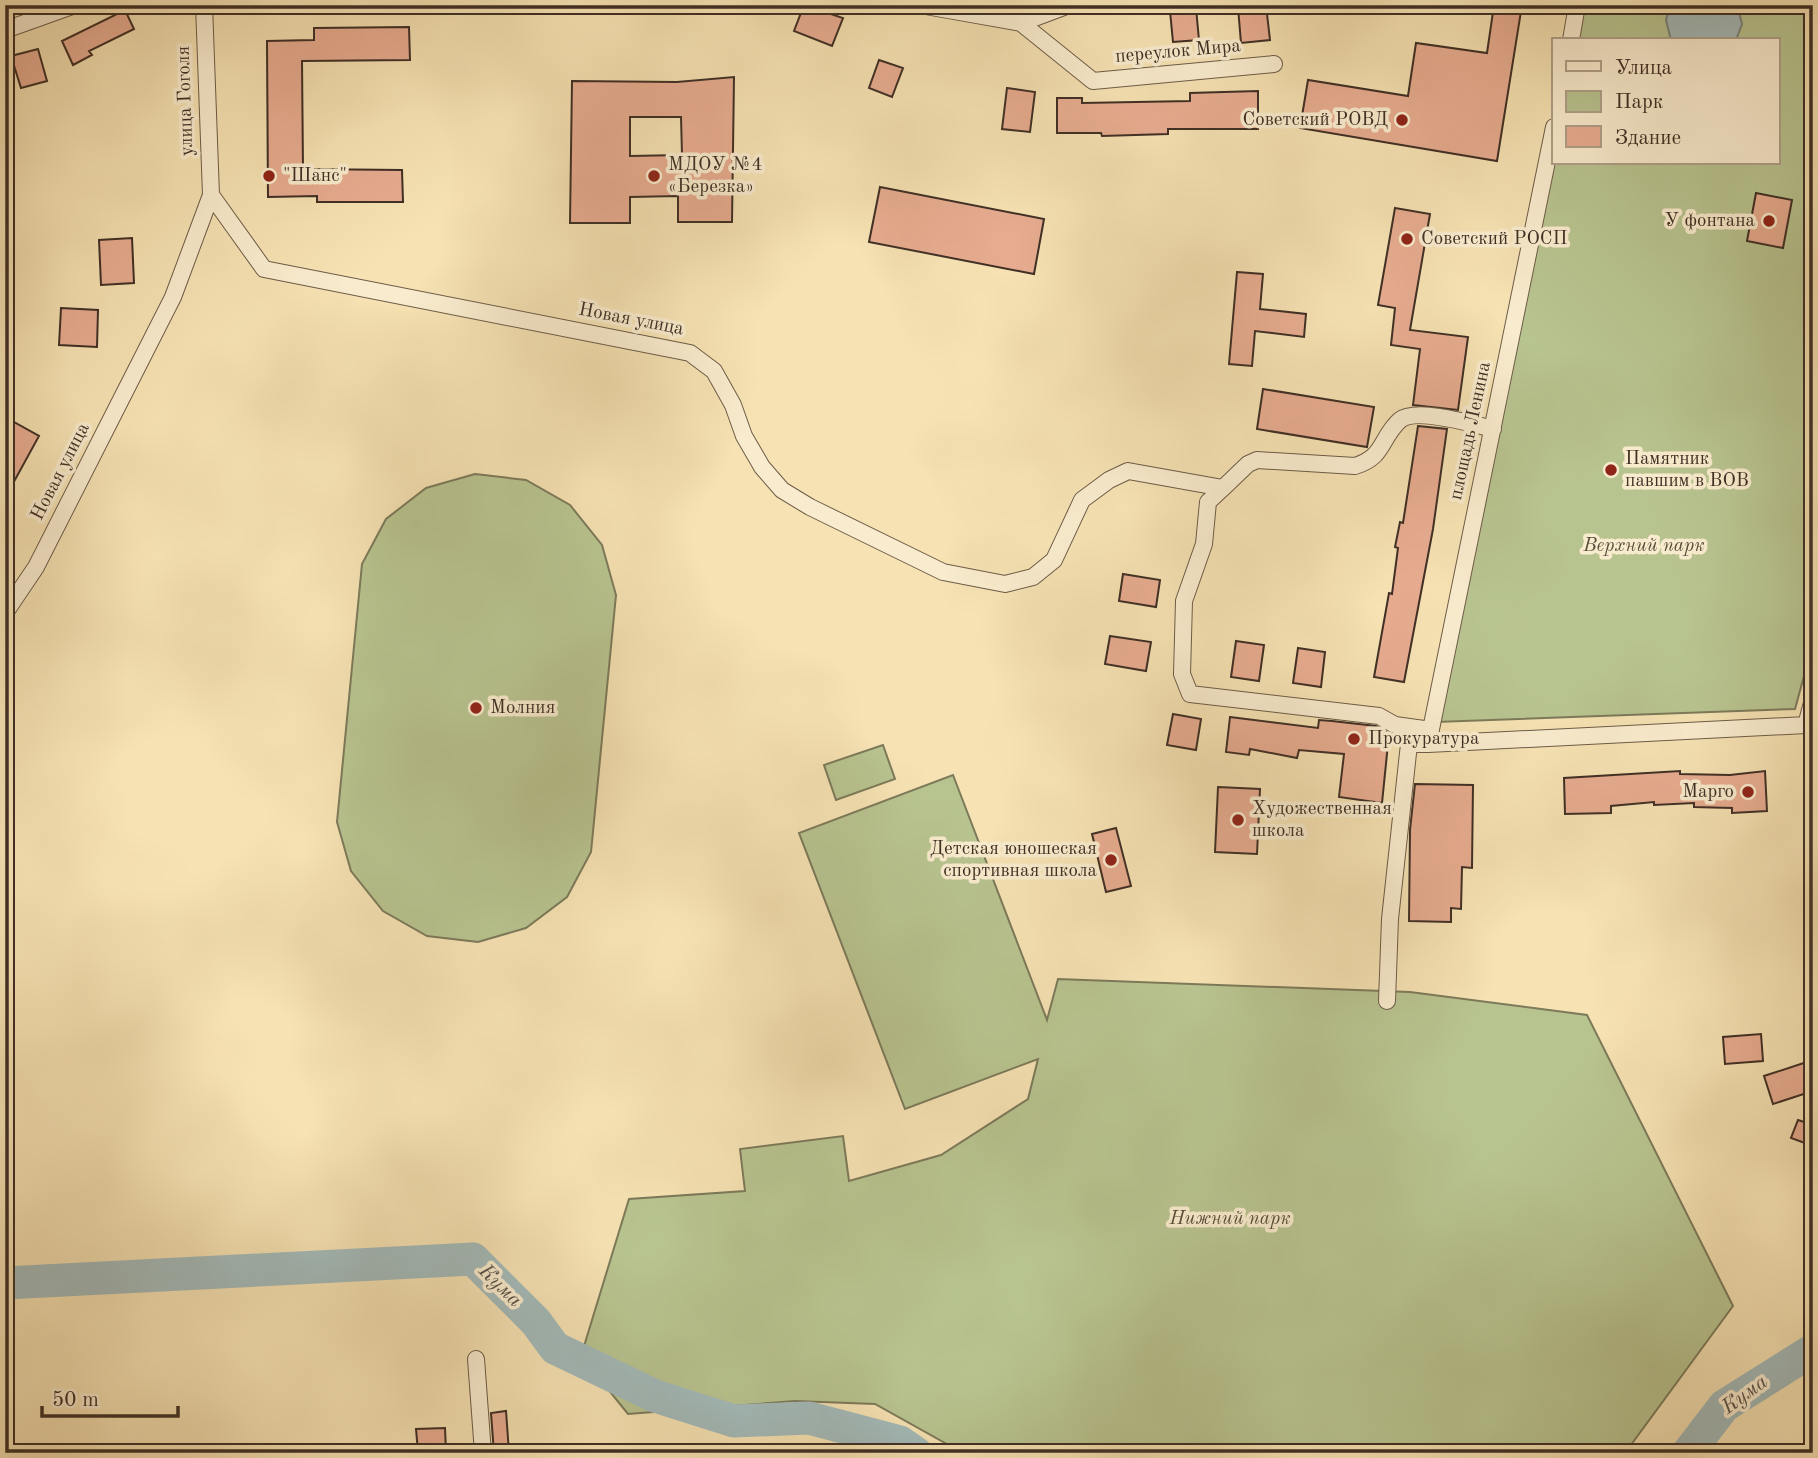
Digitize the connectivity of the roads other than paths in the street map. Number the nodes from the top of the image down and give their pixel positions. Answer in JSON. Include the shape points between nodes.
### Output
{"nodes":[{"id":1,"x":75,"y":5,"type":"edge"},
{"id":2,"x":204,"y":5,"type":"edge"},
{"id":3,"x":920,"y":5,"type":"edge"},
{"id":4,"x":1069,"y":5,"type":"edge"},
{"id":5,"x":1577,"y":5,"type":"edge"},
{"id":6,"x":1021,"y":23,"type":"junction"},
{"id":7,"x":5,"y":30,"type":"edge"},
{"id":8,"x":1571,"y":38,"type":"edge"},
{"id":9,"x":1274,"y":64,"type":"dead end"},
{"id":10,"x":1552,"y":137,"type":"edge"},
{"id":11,"x":211,"y":195,"type":"junction"},
{"id":12,"x":1493,"y":429,"type":"junction"},
{"id":13,"x":1223,"y":488,"type":"junction"},
{"id":14,"x":5,"y":612,"type":"edge"},
{"id":15,"x":1813,"y":699,"type":"edge"},
{"id":16,"x":1809,"y":726,"type":"edge"},
{"id":17,"x":1429,"y":737,"type":"junction"},
{"id":18,"x":1387,"y":1001,"type":"dead end"},
{"id":19,"x":476,"y":1359,"type":"dead end"},
{"id":20,"x":483,"y":1453,"type":"edge"}],
"edges":[{"from":1,"to":7,"type":"street"},
{"from":2,"to":11,"type":"street","name":"улица Гоголя"},
{"from":3,"to":6,"type":"street","name":"переулок Мира"},
{"from":4,"to":6,"type":"street"},
{"from":5,"to":8,"type":"street"},
{"from":6,"to":9,"type":"street","name":"переулок Мира","via":[[1093,81]]},
{"from":10,"to":12,"type":"street","name":"площадь Ленина"},
{"from":11,"to":13,"type":"street","name":"Новая улица","via":[[264,269],[690,353],[714,371],[744,436],[782,490],[943,572],[1005,584],[1033,577],[1054,560],[1082,500],[1128,471]]},
{"from":11,"to":14,"type":"street","name":"Новая улица","via":[[167,310],[36,568]]},
{"from":12,"to":13,"type":"street","via":[[1410,416],[1401,420],[1375,457],[1355,467],[1256,460]]},
{"from":12,"to":17,"type":"street","name":"площадь Ленина"},
{"from":13,"to":17,"type":"street","via":[[1208,502],[1204,544],[1184,601],[1182,674],[1190,694],[1379,716]]},
{"from":15,"to":16,"type":"street"},
{"from":16,"to":17,"type":"street"},
{"from":17,"to":18,"type":"street","via":[[1409,744],[1390,919]]},
{"from":19,"to":20,"type":"street"}]}
